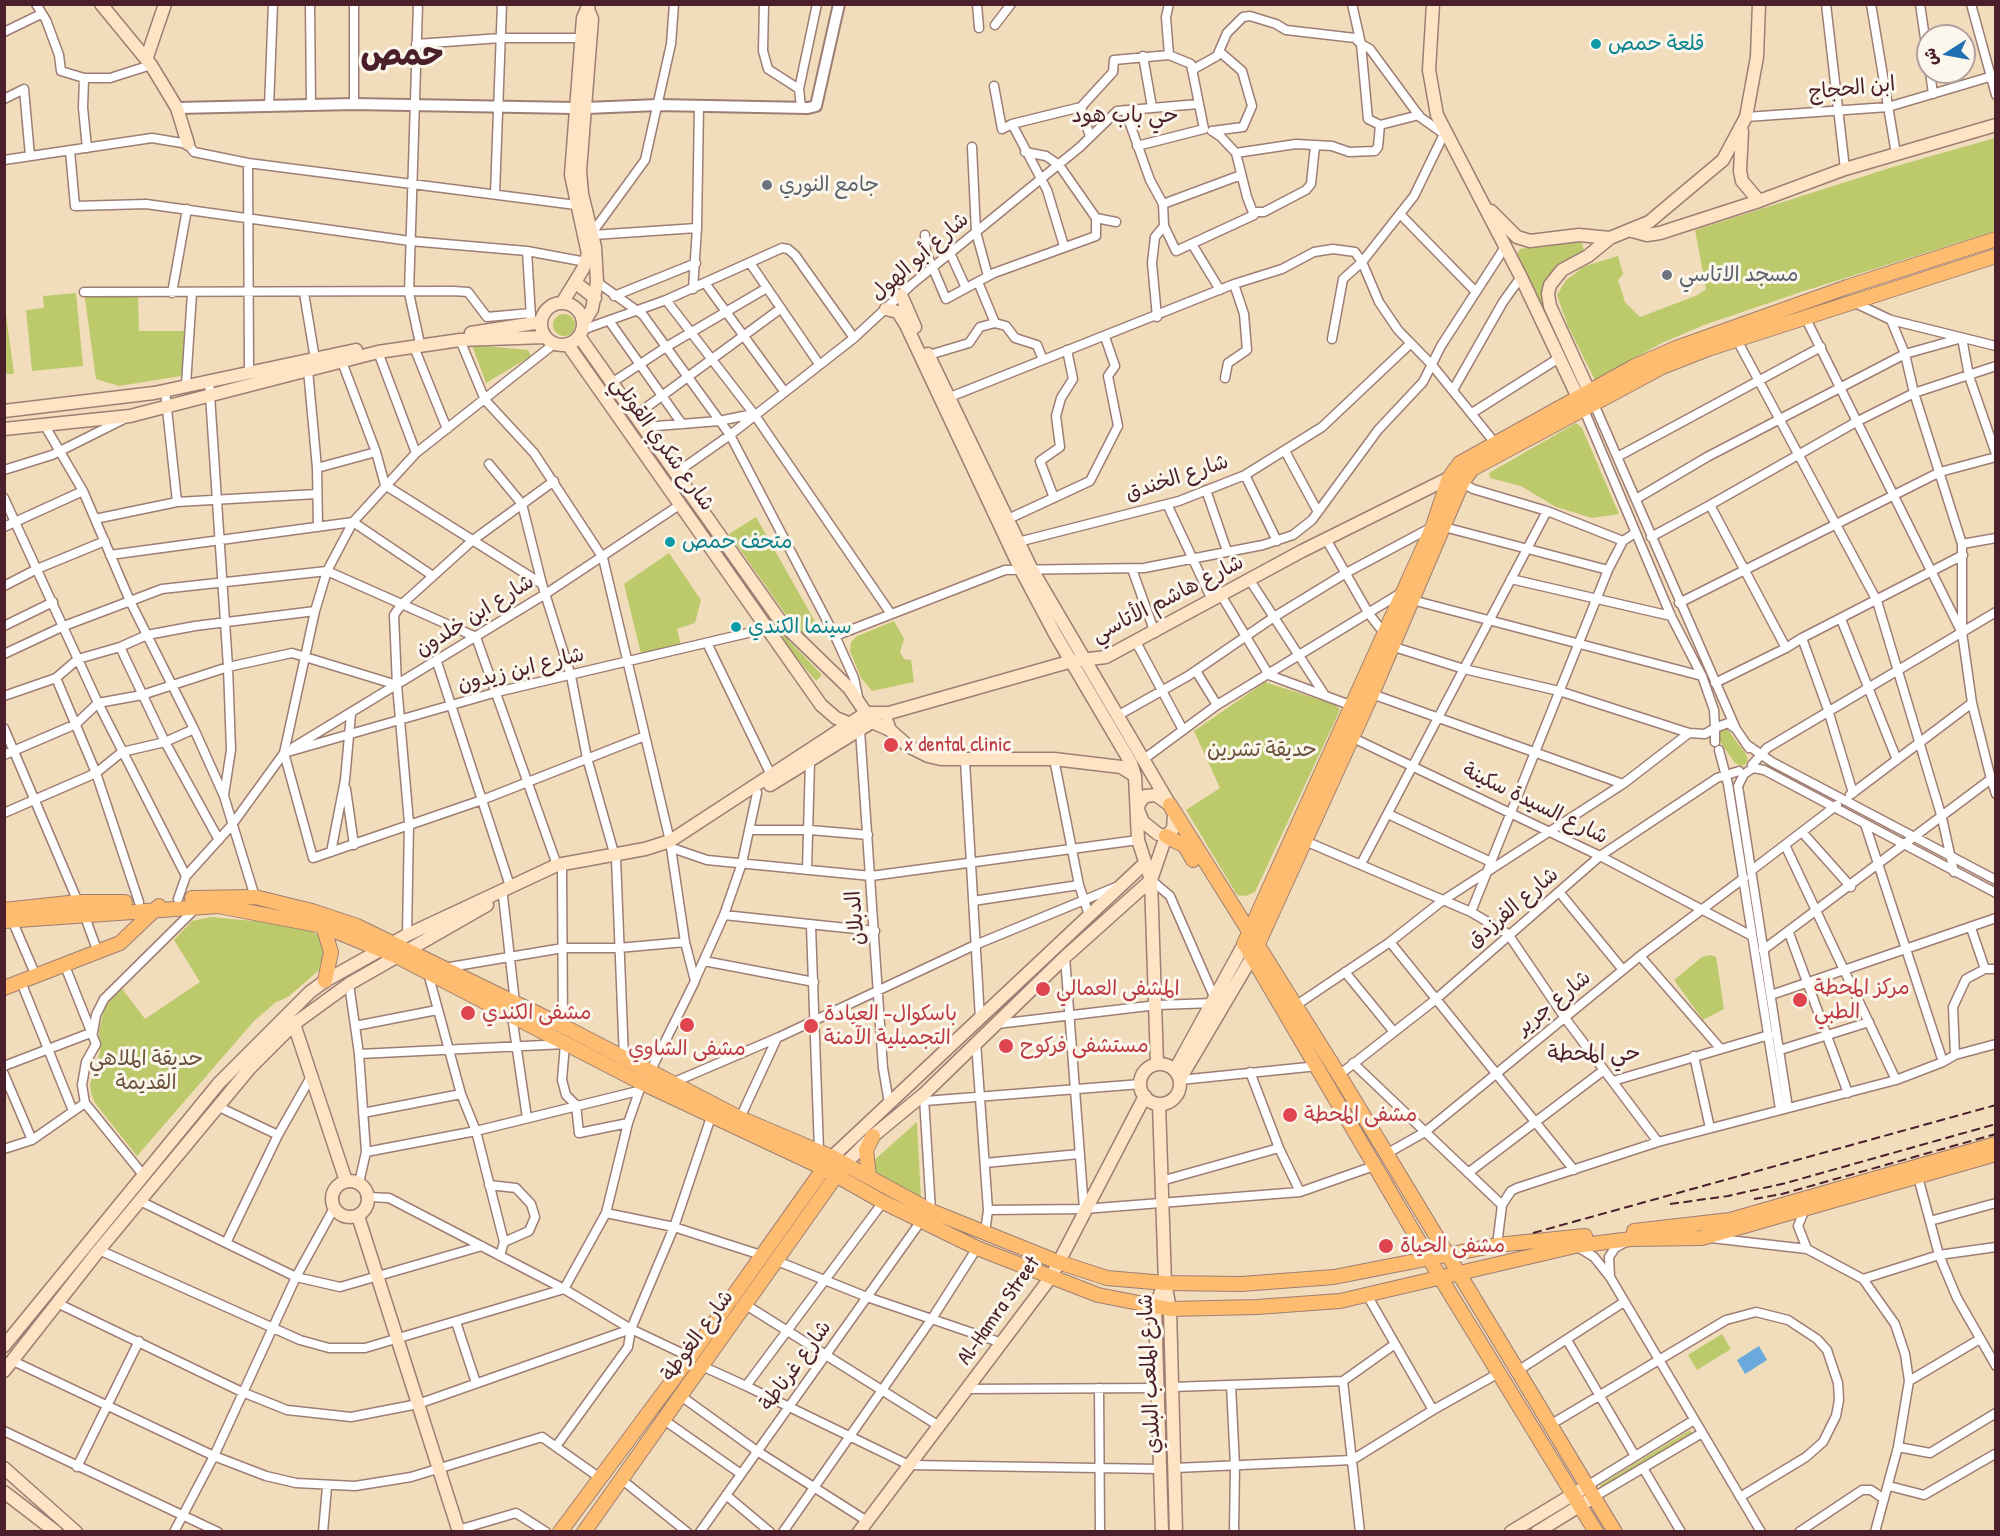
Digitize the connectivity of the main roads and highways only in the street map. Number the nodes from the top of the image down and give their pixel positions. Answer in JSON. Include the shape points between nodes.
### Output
{"nodes":[{"id":1,"x":101,"y":4,"type":"edge"},
{"id":2,"x":165,"y":4,"type":"edge"},
{"id":3,"x":1433,"y":4,"type":"edge"},
{"id":4,"x":1759,"y":4,"type":"edge"},
{"id":5,"x":589,"y":7,"type":"edge"},
{"id":6,"x":149,"y":61,"type":"junction"},
{"id":7,"x":580,"y":108,"type":"junction"},
{"id":8,"x":1744,"y":120,"type":"junction"},
{"id":9,"x":1995,"y":125,"type":"edge"},
{"id":10,"x":188,"y":144,"type":"road end"},
{"id":11,"x":1482,"y":201,"type":"junction"},
{"id":12,"x":1759,"y":201,"type":"junction"},
{"id":13,"x":1632,"y":231,"type":"junction"},
{"id":14,"x":1610,"y":238,"type":"junction"},
{"id":15,"x":1995,"y":239,"type":"edge"},
{"id":16,"x":1530,"y":241,"type":"junction"},
{"id":17,"x":1505,"y":248,"type":"junction"},
{"id":18,"x":1995,"y":256,"type":"edge"},
{"id":19,"x":576,"y":283,"type":"junction"},
{"id":20,"x":901,"y":295,"type":"road end"},
{"id":21,"x":595,"y":298,"type":"junction"},
{"id":22,"x":562,"y":303,"type":"junction"},
{"id":23,"x":886,"y":309,"type":"road end"},
{"id":24,"x":535,"y":320,"type":"junction"},
{"id":25,"x":581,"y":330,"type":"junction"},
{"id":26,"x":550,"y":341,"type":"junction"},
{"id":27,"x":416,"y":343,"type":"junction"},
{"id":28,"x":568,"y":345,"type":"junction"},
{"id":29,"x":1587,"y":401,"type":"junction"},
{"id":30,"x":4,"y":411,"type":"edge"},
{"id":31,"x":4,"y":429,"type":"edge"},
{"id":32,"x":1456,"y":480,"type":"junction"},
{"id":33,"x":1026,"y":568,"type":"junction"},
{"id":34,"x":1406,"y":596,"type":"junction"},
{"id":35,"x":1078,"y":661,"type":"junction"},
{"id":36,"x":858,"y":700,"type":"junction"},
{"id":37,"x":889,"y":712,"type":"junction"},
{"id":38,"x":836,"y":718,"type":"junction"},
{"id":39,"x":869,"y":718,"type":"junction"},
{"id":40,"x":855,"y":727,"type":"junction"},
{"id":41,"x":890,"y":730,"type":"junction"},
{"id":42,"x":1136,"y":776,"type":"junction"},
{"id":43,"x":1170,"y":805,"type":"junction"},
{"id":44,"x":1138,"y":810,"type":"junction"},
{"id":45,"x":1166,"y":836,"type":"junction"},
{"id":46,"x":671,"y":845,"type":"junction"},
{"id":47,"x":1144,"y":864,"type":"junction"},
{"id":48,"x":1151,"y":880,"type":"junction"},
{"id":49,"x":506,"y":891,"type":"junction"},
{"id":50,"x":151,"y":905,"type":"junction"},
{"id":51,"x":7,"y":913,"type":"edge"},
{"id":52,"x":323,"y":926,"type":"junction"},
{"id":53,"x":1251,"y":946,"type":"junction"},
{"id":54,"x":380,"y":949,"type":"junction"},
{"id":55,"x":398,"y":949,"type":"junction"},
{"id":56,"x":4,"y":980,"type":"edge"},
{"id":57,"x":325,"y":981,"type":"junction"},
{"id":58,"x":4,"y":988,"type":"edge"},
{"id":59,"x":514,"y":1011,"type":"junction"},
{"id":60,"x":294,"y":1024,"type":"junction"},
{"id":61,"x":1157,"y":1064,"type":"junction"},
{"id":62,"x":1178,"y":1076,"type":"junction"},
{"id":63,"x":643,"y":1082,"type":"junction"},
{"id":64,"x":1145,"y":1096,"type":"junction"},
{"id":65,"x":1159,"y":1104,"type":"junction"},
{"id":66,"x":873,"y":1136,"type":"junction"},
{"id":67,"x":1995,"y":1143,"type":"edge"},
{"id":68,"x":1995,"y":1154,"type":"edge"},
{"id":69,"x":834,"y":1166,"type":"junction"},
{"id":70,"x":869,"y":1177,"type":"junction"},
{"id":71,"x":346,"y":1181,"type":"junction"},
{"id":72,"x":358,"y":1216,"type":"junction"},
{"id":73,"x":1448,"y":1256,"type":"junction"},
{"id":74,"x":1429,"y":1259,"type":"junction"},
{"id":75,"x":1058,"y":1262,"type":"junction"},
{"id":76,"x":1457,"y":1272,"type":"junction"},
{"id":77,"x":1051,"y":1277,"type":"junction"},
{"id":78,"x":1440,"y":1277,"type":"junction"},
{"id":79,"x":1165,"y":1283,"type":"junction"},
{"id":80,"x":1155,"y":1306,"type":"junction"},
{"id":81,"x":1170,"y":1309,"type":"junction"},
{"id":82,"x":4,"y":1346,"type":"edge"},
{"id":83,"x":4,"y":1371,"type":"edge"},
{"id":84,"x":4,"y":1468,"type":"edge"},
{"id":85,"x":1591,"y":1491,"type":"junction"},
{"id":86,"x":4,"y":1492,"type":"edge"},
{"id":87,"x":1577,"y":1499,"type":"junction"},
{"id":88,"x":863,"y":1526,"type":"edge"},
{"id":89,"x":458,"y":1531,"type":"edge"},
{"id":90,"x":57,"y":1532,"type":"edge"},
{"id":91,"x":76,"y":1532,"type":"edge"},
{"id":92,"x":560,"y":1532,"type":"edge"},
{"id":93,"x":584,"y":1532,"type":"edge"},
{"id":94,"x":1162,"y":1532,"type":"edge"},
{"id":95,"x":1176,"y":1532,"type":"edge"},
{"id":96,"x":1511,"y":1532,"type":"edge"},
{"id":97,"x":1537,"y":1532,"type":"edge"},
{"id":98,"x":1596,"y":1532,"type":"edge"},
{"id":99,"x":1615,"y":1532,"type":"edge"}],
"edges":[{"from":1,"to":6,"type":"main road"},
{"from":2,"to":6,"type":"main road"},
{"from":3,"to":11,"type":"main road","via":[[1429,70],[1437,115]]},
{"from":4,"to":8,"type":"main road","via":[[1757,57]]},
{"from":5,"to":7,"type":"main road","via":[[592,19]]},
{"from":5,"to":7,"type":"main road","via":[[583,18],[581,38]]},
{"from":6,"to":10,"type":"main road","via":[[177,108]]},
{"from":7,"to":19,"type":"main road","via":[[571,175],[587,244],[586,262]]},
{"from":7,"to":21,"type":"main road","via":[[580,183],[593,234]]},
{"from":8,"to":12,"type":"main road","via":[[1740,171],[1742,181]]},
{"from":8,"to":13,"type":"main road","via":[[1723,160],[1649,222]]},
{"from":9,"to":12,"type":"main road","via":[[1845,169]]},
{"from":11,"to":16,"type":"main road","via":[[1517,237]]},
{"from":11,"to":17,"type":"main road"},
{"from":12,"to":13,"type":"main road","via":[[1660,233]]},
{"from":13,"to":14,"type":"main road"},
{"from":14,"to":16,"type":"main road","via":[[1579,235]]},
{"from":14,"to":29,"type":"main road","via":[[1562,270],[1548,294]]},
{"from":15,"to":29,"type":"main road","via":[[1847,286],[1676,348],[1633,367]]},
{"from":16,"to":17,"type":"main road"},
{"from":17,"to":29,"type":"main road","via":[[1559,358]]},
{"from":18,"to":29,"type":"main road","via":[[1737,340],[1662,367]]},
{"from":19,"to":21,"type":"main road"},
{"from":19,"to":22,"type":"main road"},
{"from":20,"to":33,"type":"main road","via":[[1018,542]]},
{"from":21,"to":25,"type":"main road"},
{"from":22,"to":24,"type":"main road"},
{"from":22,"to":25,"type":"main road","via":[[576,309]]},
{"from":23,"to":33,"type":"main road","via":[[898,312],[906,325]]},
{"from":24,"to":26,"type":"main road"},
{"from":24,"to":27,"type":"main road"},
{"from":25,"to":28,"type":"main road"},
{"from":25,"to":36,"type":"main road","name":"شارع شكري القوتلي","via":[[781,622]]},
{"from":26,"to":27,"type":"main road"},
{"from":26,"to":28,"type":"main road"},
{"from":27,"to":30,"type":"main road","via":[[102,401]]},
{"from":27,"to":31,"type":"main road","via":[[130,416]]},
{"from":28,"to":38,"type":"main road","name":"شارع شكري القوتلي","via":[[822,705]]},
{"from":29,"to":32,"type":"main road"},
{"from":29,"to":32,"type":"main road","via":[[1460,463]]},
{"from":32,"to":34,"type":"main road"},
{"from":32,"to":35,"type":"main road","name":"شارع هاشم الأتاسي","via":[[1302,551],[1106,657]]},
{"from":33,"to":35,"type":"main road"},
{"from":34,"to":53,"type":"main road","via":[[1350,705]]},
{"from":34,"to":53,"type":"main road","via":[[1372,694],[1305,841]]},
{"from":35,"to":37,"type":"main road","name":"شارع هاشم الأتاسي"},
{"from":35,"to":42,"type":"main road"},
{"from":35,"to":43,"type":"main road","via":[[1117,716]]},
{"from":36,"to":38,"type":"main road","via":[[852,713]]},
{"from":36,"to":39,"type":"main road","name":"شارع شكري القوتلي"},
{"from":37,"to":39,"type":"main road","name":"شارع هاشم الأتاسي"},
{"from":37,"to":41,"type":"main road"},
{"from":38,"to":40,"type":"main road","name":"شارع شكري القوتلي"},
{"from":39,"to":40,"type":"main road"},
{"from":39,"to":41,"type":"main road"},
{"from":40,"to":46,"type":"main road","via":[[810,761]]},
{"from":40,"to":46,"type":"main road","via":[[771,775]]},
{"from":41,"to":42,"type":"main road","via":[[908,746],[928,756],[965,760],[1054,759],[1121,767]]},
{"from":42,"to":44,"type":"main road"},
{"from":43,"to":44,"type":"main road","via":[[1156,795],[1145,796]]},
{"from":43,"to":45,"type":"main road","via":[[1174,820],[1172,832]]},
{"from":43,"to":53,"type":"main road"},
{"from":44,"to":45,"type":"main road","via":[[1150,829]]},
{"from":44,"to":47,"type":"main road","via":[[1138,840]]},
{"from":45,"to":48,"type":"main road"},
{"from":45,"to":53,"type":"main road","via":[[1185,846]]},
{"from":46,"to":49,"type":"main road","via":[[560,867]]},
{"from":47,"to":48,"type":"main road"},
{"from":47,"to":69,"type":"main road","via":[[889,1103]]},
{"from":48,"to":61,"type":"main road"},
{"from":48,"to":66,"type":"main road","via":[[976,1042],[924,1098]]},
{"from":49,"to":55,"type":"main road"},
{"from":49,"to":55,"type":"main road","via":[[407,935]]},
{"from":50,"to":51,"type":"main road"},
{"from":50,"to":52,"type":"main road","via":[[218,906]]},
{"from":50,"to":55,"type":"main road","via":[[178,899],[255,897],[312,910]]},
{"from":50,"to":56,"type":"main road","via":[[128,930],[96,947]]},
{"from":50,"to":58,"type":"main road","via":[[120,943]]},
{"from":52,"to":54,"type":"main road"},
{"from":52,"to":57,"type":"main road","via":[[331,952]]},
{"from":53,"to":62,"type":"main road"},
{"from":53,"to":62,"type":"main road","via":[[1215,1001]]},
{"from":53,"to":73,"type":"main road","via":[[1339,1075]]},
{"from":53,"to":74,"type":"main road"},
{"from":54,"to":55,"type":"main road"},
{"from":54,"to":57,"type":"main road"},
{"from":55,"to":59,"type":"main road"},
{"from":55,"to":60,"type":"main road"},
{"from":57,"to":82,"type":"main road","via":[[219,1083]]},
{"from":59,"to":63,"type":"main road","via":[[565,1044]]},
{"from":59,"to":63,"type":"main road","via":[[563,1026],[624,1059]]},
{"from":60,"to":71,"type":"main road"},
{"from":60,"to":83,"type":"main road","via":[[250,1068]]},
{"from":61,"to":62,"type":"main road","via":[[1164,1064]]},
{"from":61,"to":64,"type":"main road","via":[[1145,1071],[1141,1084]]},
{"from":62,"to":65,"type":"main road","via":[[1178,1094]]},
{"from":63,"to":69,"type":"main road","via":[[711,1117]]},
{"from":63,"to":69,"type":"main road","via":[[672,1083],[740,1118],[819,1151]]},
{"from":64,"to":65,"type":"main road"},
{"from":64,"to":75,"type":"main road","name":"Al-Hamra Street"},
{"from":65,"to":79,"type":"main road"},
{"from":66,"to":69,"type":"main road"},
{"from":66,"to":70,"type":"main road","via":[[866,1150]]},
{"from":67,"to":73,"type":"main road","via":[[1730,1220],[1497,1245]]},
{"from":68,"to":76,"type":"main road","via":[[1701,1238],[1631,1239],[1575,1246]]},
{"from":69,"to":70,"type":"main road"},
{"from":69,"to":77,"type":"main road","via":[[883,1202],[977,1248]]},
{"from":69,"to":92,"type":"main road","via":[[761,1255]]},
{"from":69,"to":93,"type":"main road","name":"شارع الغوطة","via":[[777,1261]]},
{"from":70,"to":75,"type":"main road","via":[[931,1211]]},
{"from":71,"to":72,"type":"main road","via":[[360,1183],[369,1197],[367,1208]]},
{"from":71,"to":72,"type":"main road","via":[[333,1192],[334,1208],[347,1218]]},
{"from":72,"to":89,"type":"main road"},
{"from":73,"to":74,"type":"main road"},
{"from":73,"to":76,"type":"main road"},
{"from":74,"to":78,"type":"main road"},
{"from":74,"to":79,"type":"main road","via":[[1334,1277],[1241,1284]]},
{"from":75,"to":77,"type":"main road","name":"Al-Hamra Street"},
{"from":75,"to":79,"type":"main road","via":[[1107,1278]]},
{"from":76,"to":78,"type":"main road"},
{"from":76,"to":85,"type":"main road"},
{"from":77,"to":80,"type":"main road","via":[[1098,1295]]},
{"from":77,"to":88,"type":"main road","name":"Al-Hamra Street"},
{"from":78,"to":81,"type":"main road","via":[[1340,1301],[1257,1308]]},
{"from":78,"to":87,"type":"main road"},
{"from":79,"to":80,"type":"main road","name":"شارع الملعب البلدي"},
{"from":79,"to":81,"type":"main road","name":"شارع الملعب البلدي"},
{"from":80,"to":81,"type":"main road"},
{"from":80,"to":94,"type":"main road","name":"شارع الملعب البلدي"},
{"from":81,"to":95,"type":"main road","name":"شارع الملعب البلدي"},
{"from":84,"to":91,"type":"main road"},
{"from":85,"to":87,"type":"main road"},
{"from":85,"to":99,"type":"main road"},
{"from":86,"to":90,"type":"main road"},
{"from":87,"to":96,"type":"main road"},
{"from":87,"to":97,"type":"main road"},
{"from":87,"to":98,"type":"main road"}]}
